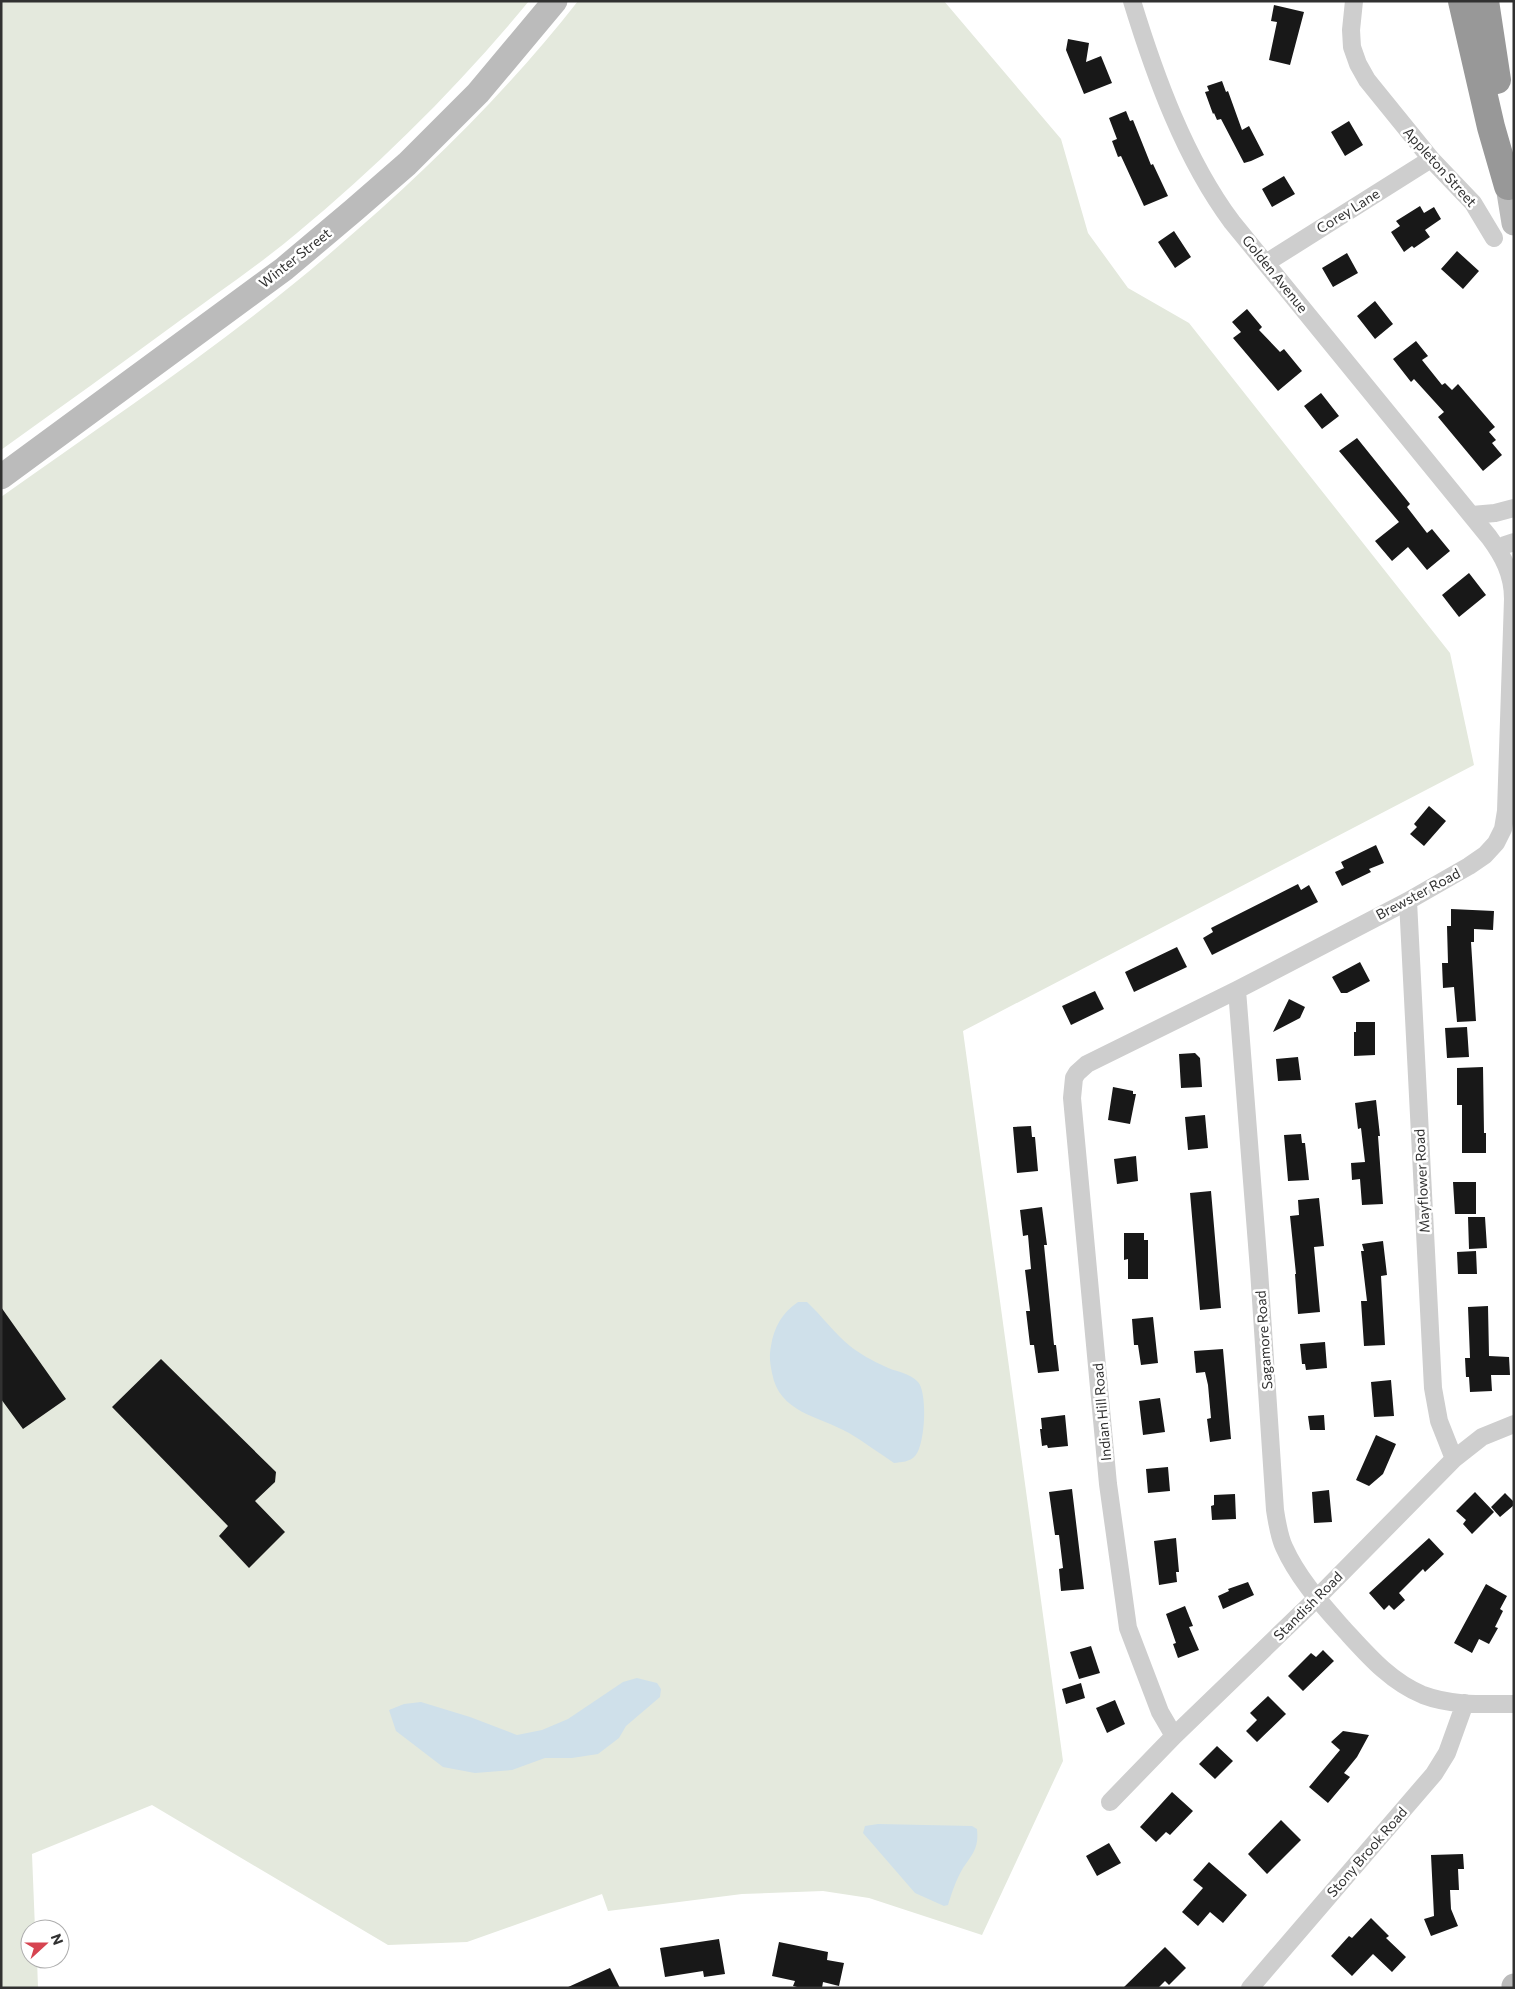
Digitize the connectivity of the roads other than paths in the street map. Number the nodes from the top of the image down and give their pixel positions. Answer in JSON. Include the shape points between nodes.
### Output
{"nodes":[{"id":1,"x":555,"y":1,"type":"edge"},
{"id":2,"x":1132,"y":1,"type":"edge"},
{"id":3,"x":1354,"y":1,"type":"edge"},
{"id":4,"x":1462,"y":1,"type":"edge"},
{"id":5,"x":1485,"y":1,"type":"edge"},
{"id":6,"x":1431,"y":159,"type":"junction"},
{"id":7,"x":1508,"y":186,"type":"junction"},
{"id":8,"x":1514,"y":223,"type":"edge"},
{"id":9,"x":1494,"y":238,"type":"dead end"},
{"id":10,"x":1266,"y":263,"type":"junction"},
{"id":11,"x":1,"y":477,"type":"edge"},
{"id":12,"x":1514,"y":508,"type":"edge"},
{"id":13,"x":1472,"y":515,"type":"junction"},
{"id":14,"x":1506,"y":546,"type":"edge"},
{"id":15,"x":1408,"y":900,"type":"junction"},
{"id":16,"x":1237,"y":990,"type":"junction"},
{"id":17,"x":1074,"y":1078,"type":"joint"},
{"id":18,"x":1514,"y":1424,"type":"edge"},
{"id":19,"x":1454,"y":1459,"type":"junction"},
{"id":20,"x":1317,"y":1598,"type":"junction"},
{"id":21,"x":1465,"y":1703,"type":"junction"},
{"id":22,"x":1514,"y":1704,"type":"edge"},
{"id":23,"x":1174,"y":1736,"type":"junction"},
{"id":24,"x":1110,"y":1802,"type":"dead end"},
{"id":25,"x":1250,"y":1988,"type":"edge"}],
"edges":[{"from":1,"to":11,"type":"main road","name":"Winter Street","via":[[478,93],[407,164],[347,216],[284,269]]},
{"from":2,"to":10,"type":"street","name":"Golden Avenue","via":[[1151,60],[1198,168],[1224,212]]},
{"from":3,"to":6,"type":"street","name":"Appleton Street","via":[[1352,47],[1358,64],[1373,89]]},
{"from":4,"to":7,"type":"highway"},
{"from":5,"to":7,"type":"highway","via":[[1504,126]]},
{"from":6,"to":9,"type":"street","name":"Appleton Street","via":[[1474,203]]},
{"from":6,"to":10,"type":"street","name":"Corey Lane"},
{"from":7,"to":8,"type":"main road"},
{"from":10,"to":13,"type":"street","name":"Golden Avenue"},
{"from":12,"to":13,"type":"street"},
{"from":13,"to":14,"type":"street","name":"Golden Avenue"},
{"from":14,"to":15,"type":"street","name":"Brewster Road","via":[[1513,599],[1507,802],[1503,829],[1491,849],[1477,860]]},
{"from":15,"to":16,"type":"street","name":"Brewster Road"},
{"from":15,"to":19,"type":"street","name":"Mayflower Road","via":[[1434,1396]]},
{"from":16,"to":17,"type":"street","name":"Brewster Road","via":[[1093,1061],[1081,1068]]},
{"from":16,"to":20,"type":"street","name":"Sagamore Road","via":[[1275,1510],[1287,1553]]},
{"from":17,"to":23,"type":"street","name":"Indian Hill Road","via":[[1072,1098],[1103,1432],[1128,1628],[1160,1712]]},
{"from":18,"to":19,"type":"street","name":"Standish Road","via":[[1482,1437]]},
{"from":19,"to":20,"type":"street","name":"Standish Road"},
{"from":20,"to":21,"type":"street","name":"Sagamore Road","via":[[1390,1675],[1413,1690],[1436,1699]]},
{"from":20,"to":23,"type":"street","name":"Standish Road"},
{"from":21,"to":22,"type":"street","name":"Sagamore Road"},
{"from":21,"to":25,"type":"street","name":"Stony Brook Road","via":[[1447,1753],[1434,1774]]},
{"from":23,"to":24,"type":"street","name":"Standish Road"}]}
